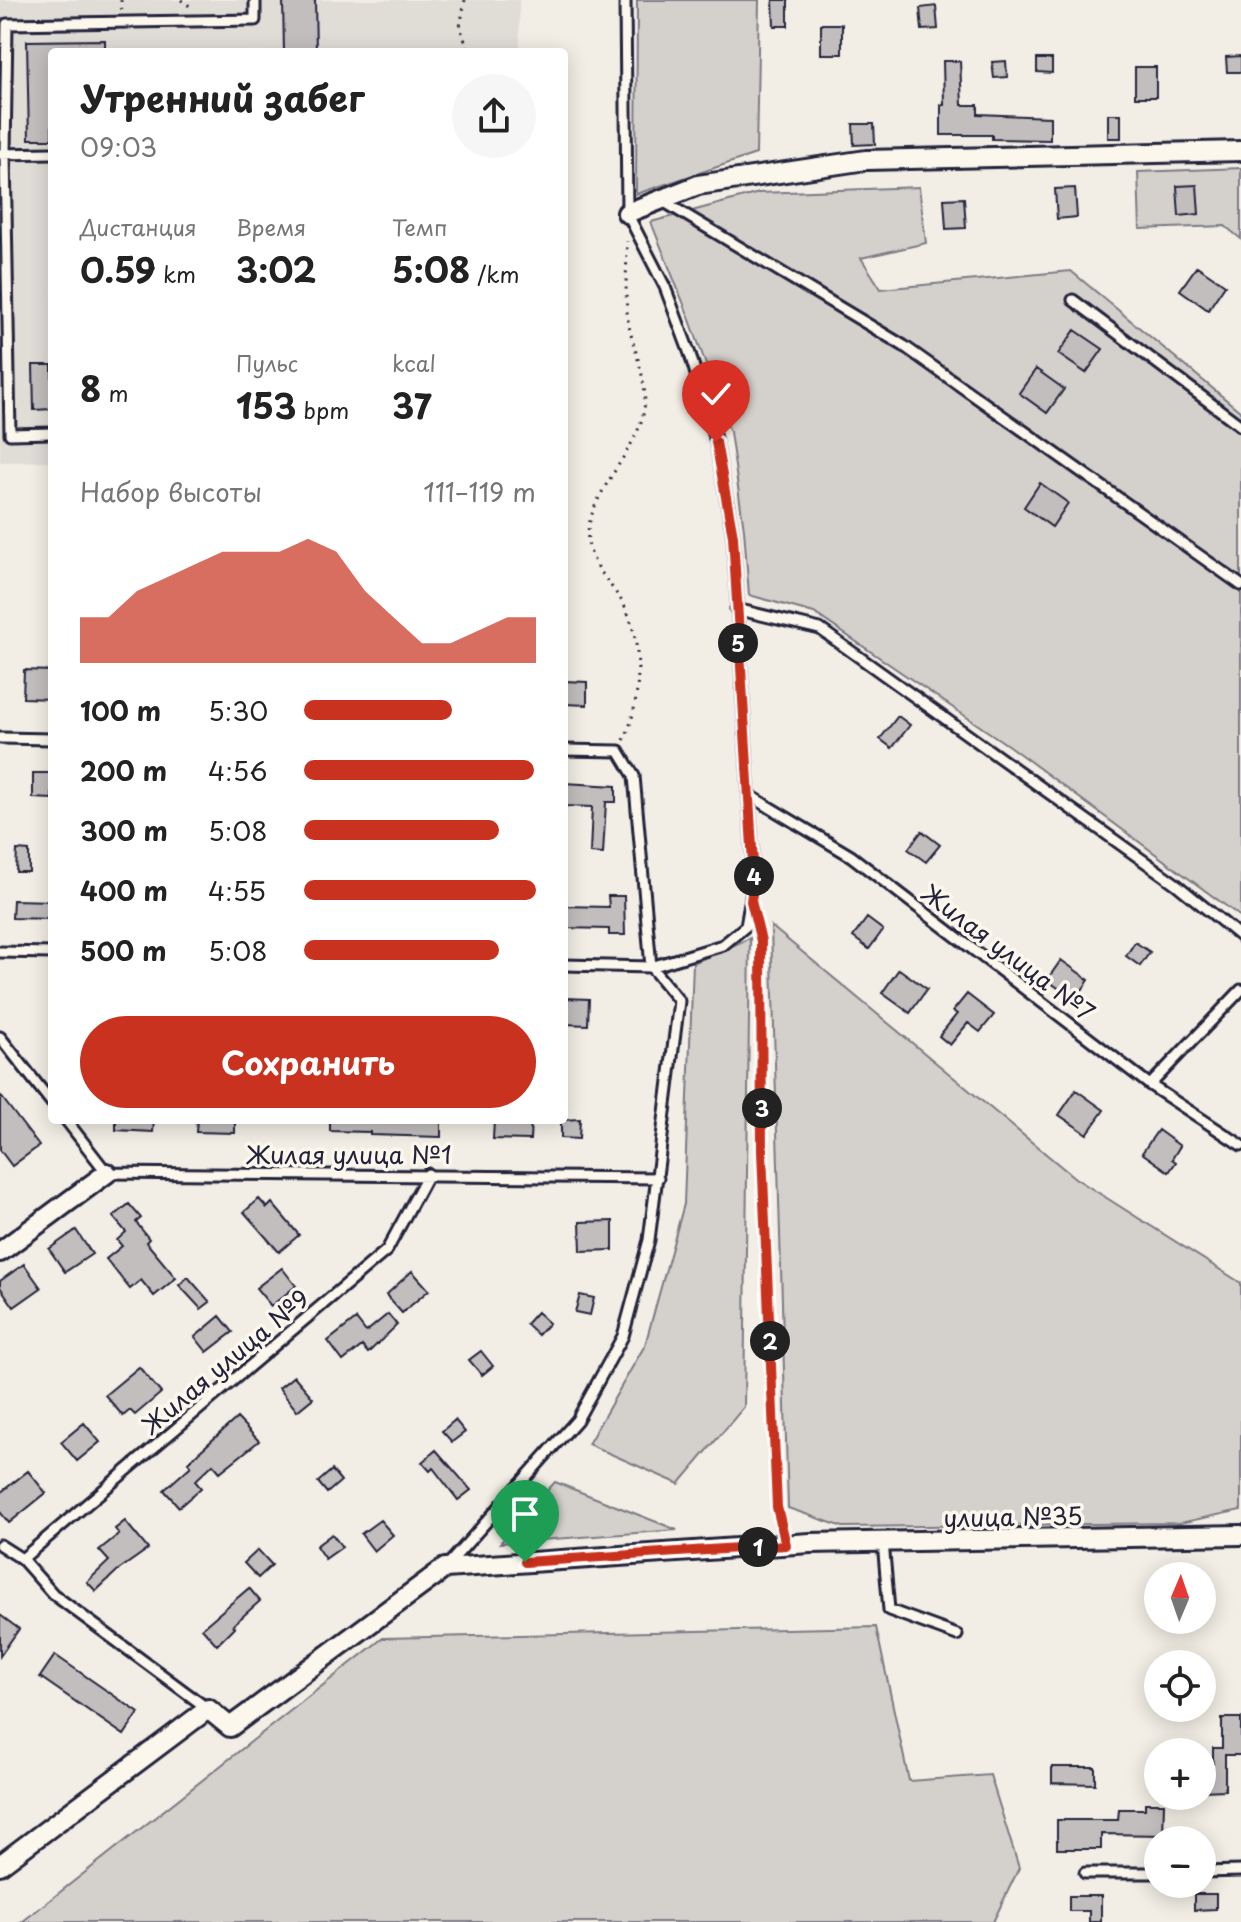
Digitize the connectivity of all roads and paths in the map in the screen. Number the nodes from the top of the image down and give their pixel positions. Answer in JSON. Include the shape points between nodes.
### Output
{"nodes":[{"id":1,"x":255,"y":0,"type":"edge"},
{"id":2,"x":465,"y":0,"type":"edge"},
{"id":3,"x":625,"y":0,"type":"edge"},
{"id":4,"x":468,"y":48,"type":"edge"},
{"id":5,"x":1241,"y":151,"type":"edge"},
{"id":6,"x":48,"y":153,"type":"edge"},
{"id":7,"x":2,"y":154,"type":"edge"},
{"id":8,"x":661,"y":200,"type":"junction"},
{"id":9,"x":627,"y":213,"type":"junction"},
{"id":10,"x":1073,"y":300,"type":"dead end"},
{"id":11,"x":1241,"y":426,"type":"edge"},
{"id":12,"x":48,"y":433,"type":"edge"},
{"id":13,"x":1241,"y":585,"type":"edge"},
{"id":14,"x":736,"y":609,"type":"junction"},
{"id":15,"x":0,"y":738,"type":"edge"},
{"id":16,"x":48,"y":739,"type":"edge"},
{"id":17,"x":568,"y":750,"type":"edge"},
{"id":18,"x":619,"y":751,"type":"junction"},
{"id":19,"x":749,"y":795,"type":"junction"},
{"id":20,"x":758,"y":927,"type":"dead end"},
{"id":21,"x":1241,"y":937,"type":"edge"},
{"id":22,"x":0,"y":952,"type":"edge"},
{"id":23,"x":48,"y":953,"type":"edge"},
{"id":24,"x":568,"y":965,"type":"edge"},
{"id":25,"x":651,"y":967,"type":"junction"},
{"id":26,"x":1241,"y":990,"type":"edge"},
{"id":27,"x":0,"y":1037,"type":"edge"},
{"id":28,"x":1150,"y":1085,"type":"junction"},
{"id":29,"x":48,"y":1098,"type":"edge"},
{"id":30,"x":69,"y":1124,"type":"edge"},
{"id":31,"x":1241,"y":1145,"type":"edge"},
{"id":32,"x":107,"y":1173,"type":"junction"},
{"id":33,"x":428,"y":1174,"type":"junction"},
{"id":34,"x":658,"y":1178,"type":"junction"},
{"id":35,"x":0,"y":1252,"type":"edge"},
{"id":36,"x":1241,"y":1535,"type":"edge"},
{"id":37,"x":883,"y":1542,"type":"junction"},
{"id":38,"x":0,"y":1545,"type":"edge"},
{"id":39,"x":786,"y":1545,"type":"junction"},
{"id":40,"x":22,"y":1559,"type":"junction"},
{"id":41,"x":445,"y":1568,"type":"junction"},
{"id":42,"x":957,"y":1635,"type":"dead end"},
{"id":43,"x":208,"y":1709,"type":"junction"},
{"id":44,"x":0,"y":1865,"type":"edge"},
{"id":45,"x":1241,"y":1871,"type":"edge"},
{"id":46,"x":1216,"y":1872,"type":"edge"},
{"id":47,"x":1085,"y":1873,"type":"dead end"},
{"id":48,"x":1144,"y":1873,"type":"edge"}],
"edges":[{"from":1,"to":7,"type":"lane","via":[[255,20],[7,24]]},
{"from":2,"to":4,"type":"path","via":[[460,27]]},
{"from":3,"to":9,"type":"lane"},
{"from":5,"to":8,"type":"street","via":[[866,160],[698,185]]},
{"from":6,"to":7,"type":"lane"},
{"from":7,"to":12,"type":"lane","via":[[10,434]]},
{"from":8,"to":9,"type":"street"},
{"from":8,"to":13,"type":"lane","via":[[904,346]]},
{"from":9,"to":14,"type":"lane","via":[[665,287],[716,442],[733,536]]},
{"from":9,"to":18,"type":"path","via":[[629,323],[644,388],[644,414],[590,519],[588,543],[623,603],[635,640],[638,685],[633,722]]},
{"from":10,"to":11,"type":"lane"},
{"from":14,"to":19,"type":"lane"},
{"from":14,"to":21,"type":"lane","via":[[820,629],[1176,884]]},
{"from":15,"to":16,"type":"lane"},
{"from":17,"to":18,"type":"lane"},
{"from":18,"to":25,"type":"lane","via":[[634,776]]},
{"from":19,"to":25,"type":"lane","via":[[754,880],[746,926],[723,945]]},
{"from":19,"to":28,"type":"lane","name":"Жилая улица №7","via":[[851,856]]},
{"from":20,"to":39,"type":"path","via":[[777,1507]]},
{"from":22,"to":23,"type":"lane"},
{"from":24,"to":25,"type":"lane"},
{"from":25,"to":34,"type":"lane","via":[[679,1001]]},
{"from":26,"to":28,"type":"lane"},
{"from":27,"to":29,"type":"lane"},
{"from":28,"to":31,"type":"lane","name":"Жилая улица №7"},
{"from":30,"to":32,"type":"lane"},
{"from":32,"to":33,"type":"lane","name":"Жилая улица №1"},
{"from":32,"to":35,"type":"street"},
{"from":33,"to":34,"type":"lane","name":"Жилая улица №1"},
{"from":33,"to":40,"type":"lane","name":"Жилая улица №9","via":[[387,1250]]},
{"from":34,"to":41,"type":"lane","via":[[649,1240],[623,1336],[577,1420]]},
{"from":36,"to":37,"type":"street","name":"улица №35"},
{"from":37,"to":39,"type":"street","name":"улица №35"},
{"from":37,"to":42,"type":"lane","via":[[889,1610]]},
{"from":38,"to":40,"type":"lane"},
{"from":39,"to":41,"type":"street","name":"улица №35"},
{"from":40,"to":43,"type":"lane","via":[[53,1594]]},
{"from":41,"to":43,"type":"street","via":[[230,1727]]},
{"from":43,"to":44,"type":"street"},
{"from":45,"to":46,"type":"lane"},
{"from":47,"to":48,"type":"lane"}]}
